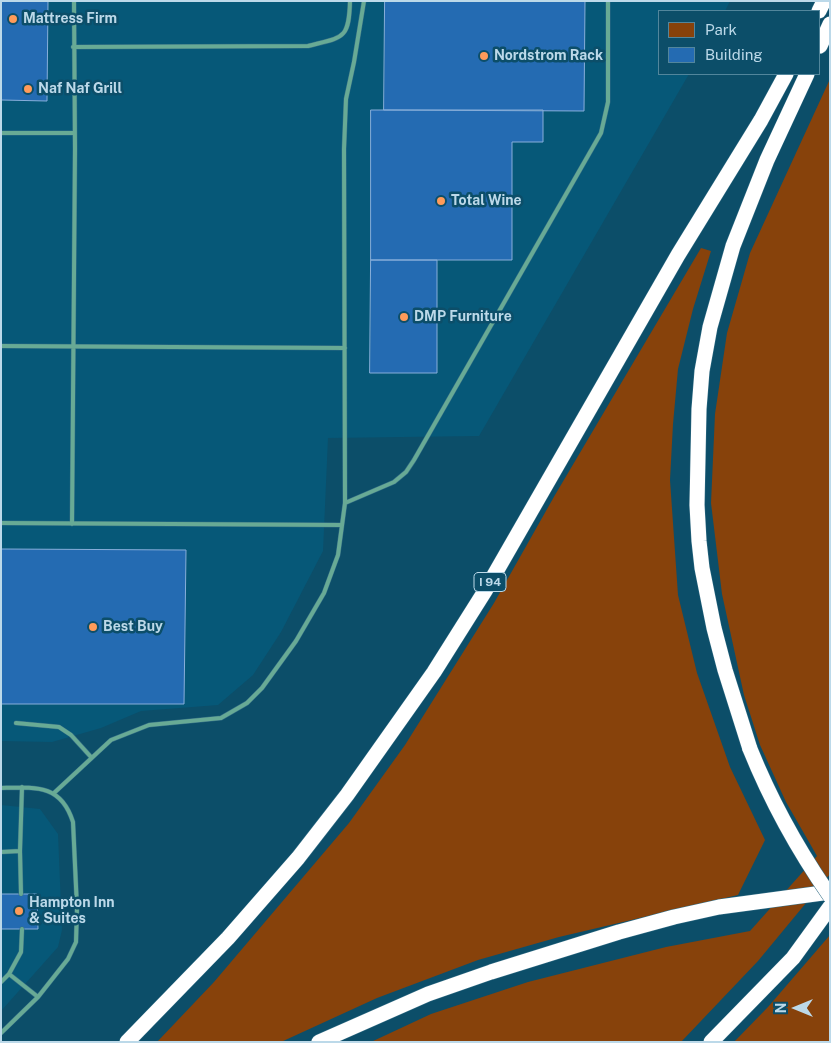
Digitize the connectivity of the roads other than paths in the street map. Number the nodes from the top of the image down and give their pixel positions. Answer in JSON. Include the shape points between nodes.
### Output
{"nodes":[{"id":1,"x":74,"y":1,"type":"edge"},
{"id":2,"x":350,"y":1,"type":"edge"},
{"id":3,"x":364,"y":1,"type":"edge"},
{"id":4,"x":608,"y":1,"type":"edge"},
{"id":5,"x":830,"y":24,"type":"edge"},
{"id":6,"x":821,"y":44,"type":"edge"},
{"id":7,"x":74,"y":46,"type":"junction"},
{"id":8,"x":785,"y":75,"type":"edge"},
{"id":9,"x":807,"y":75,"type":"edge"},
{"id":10,"x":74,"y":133,"type":"junction"},
{"id":11,"x":1,"y":134,"type":"edge"},
{"id":12,"x":1,"y":346,"type":"edge"},
{"id":13,"x":73,"y":346,"type":"junction"},
{"id":14,"x":345,"y":348,"type":"junction"},
{"id":15,"x":345,"y":503,"type":"junction"},
{"id":16,"x":1,"y":523,"type":"edge"},
{"id":17,"x":72,"y":524,"type":"junction"},
{"id":18,"x":341,"y":525,"type":"junction"},
{"id":19,"x":16,"y":723,"type":"dead end"},
{"id":20,"x":91,"y":757,"type":"junction"},
{"id":21,"x":22,"y":787,"type":"junction"},
{"id":22,"x":1,"y":788,"type":"edge"},
{"id":23,"x":54,"y":793,"type":"junction"},
{"id":24,"x":20,"y":851,"type":"junction"},
{"id":25,"x":1,"y":852,"type":"edge"},
{"id":26,"x":830,"y":892,"type":"edge"},
{"id":27,"x":21,"y":894,"type":"dead end"},
{"id":28,"x":830,"y":896,"type":"edge"},
{"id":29,"x":830,"y":907,"type":"edge"},
{"id":30,"x":22,"y":929,"type":"dead end"},
{"id":31,"x":9,"y":974,"type":"junction"},
{"id":32,"x":1,"y":982,"type":"edge"},
{"id":33,"x":38,"y":997,"type":"junction"},
{"id":34,"x":1,"y":1033,"type":"edge"},
{"id":35,"x":127,"y":1042,"type":"edge"},
{"id":36,"x":319,"y":1042,"type":"edge"},
{"id":37,"x":711,"y":1042,"type":"edge"}],
"edges":[{"from":1,"to":7,"type":"lane"},
{"from":2,"to":7,"type":"lane","via":[[347,29],[341,36],[308,46]]},
{"from":3,"to":14,"type":"lane","via":[[346,99]]},
{"from":4,"to":15,"type":"lane","via":[[608,102],[601,133],[406,472],[394,482]]},
{"from":5,"to":6,"type":"highway"},
{"from":7,"to":10,"type":"lane"},
{"from":8,"to":35,"type":"highway","number":"I 94","via":[[485,591],[434,672],[298,858],[228,938]]},
{"from":9,"to":28,"type":"highway","bridge":true,"via":[[767,160],[733,246],[710,327],[699,409],[697,505],[702,568],[714,628],[750,749],[779,812]]},
{"from":10,"to":11,"type":"lane"},
{"from":10,"to":13,"type":"lane"},
{"from":12,"to":13,"type":"lane"},
{"from":13,"to":14,"type":"lane"},
{"from":13,"to":17,"type":"lane"},
{"from":14,"to":15,"type":"lane"},
{"from":15,"to":18,"type":"lane"},
{"from":16,"to":17,"type":"lane"},
{"from":17,"to":18,"type":"lane"},
{"from":18,"to":20,"type":"lane","via":[[338,555],[324,594],[296,641],[247,704],[221,718],[149,725],[111,740]]},
{"from":19,"to":20,"type":"lane","via":[[59,727]]},
{"from":20,"to":23,"type":"lane"},
{"from":21,"to":22,"type":"lane"},
{"from":21,"to":23,"type":"lane"},
{"from":21,"to":24,"type":"lane"},
{"from":23,"to":33,"type":"lane","via":[[63,800],[72,822],[76,942],[68,959]]},
{"from":24,"to":25,"type":"lane"},
{"from":24,"to":27,"type":"lane"},
{"from":26,"to":36,"type":"highway","via":[[719,907],[576,945],[428,994]]},
{"from":29,"to":37,"type":"highway","via":[[793,958]]},
{"from":30,"to":31,"type":"lane","via":[[21,952]]},
{"from":31,"to":32,"type":"lane"},
{"from":31,"to":33,"type":"lane"},
{"from":33,"to":34,"type":"lane"}]}
